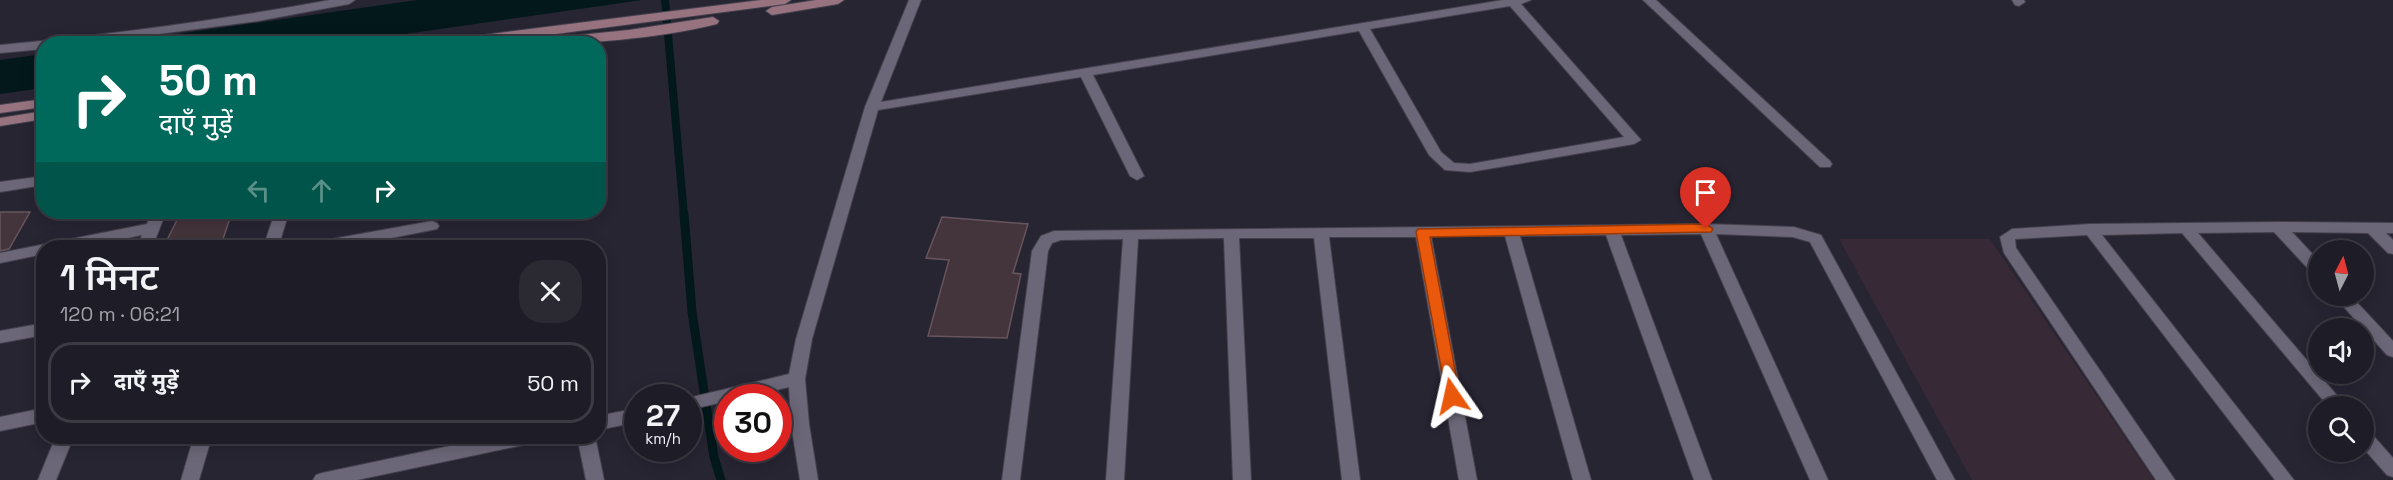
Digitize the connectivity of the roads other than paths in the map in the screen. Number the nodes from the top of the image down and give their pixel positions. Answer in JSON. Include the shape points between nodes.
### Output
{"nodes":[{"id":1,"x":350,"y":0,"type":"edge"},
{"id":2,"x":785,"y":0,"type":"edge"},
{"id":3,"x":838,"y":0,"type":"edge"},
{"id":4,"x":915,"y":0,"type":"edge"},
{"id":5,"x":1649,"y":0,"type":"edge"},
{"id":6,"x":1519,"y":1,"type":"edge"},
{"id":7,"x":720,"y":15,"type":"junction"},
{"id":8,"x":631,"y":28,"type":"junction"},
{"id":9,"x":1363,"y":28,"type":"junction"},
{"id":10,"x":112,"y":36,"type":"edge"},
{"id":11,"x":504,"y":36,"type":"edge"},
{"id":12,"x":580,"y":36,"type":"edge"},
{"id":13,"x":36,"y":46,"type":"edge"},
{"id":14,"x":0,"y":49,"type":"edge"},
{"id":15,"x":1086,"y":74,"type":"junction"},
{"id":16,"x":36,"y":104,"type":"edge"},
{"id":17,"x":872,"y":107,"type":"junction"},
{"id":18,"x":0,"y":110,"type":"edge"},
{"id":19,"x":36,"y":116,"type":"edge"},
{"id":20,"x":0,"y":122,"type":"edge"},
{"id":21,"x":1825,"y":164,"type":"dead end"},
{"id":22,"x":1137,"y":176,"type":"dead end"},
{"id":23,"x":36,"y":181,"type":"edge"},
{"id":24,"x":0,"y":187,"type":"edge"},
{"id":25,"x":156,"y":219,"type":"edge"},
{"id":26,"x":280,"y":219,"type":"edge"},
{"id":27,"x":432,"y":226,"type":"dead end"},
{"id":28,"x":2278,"y":227,"type":"junction"},
{"id":29,"x":152,"y":228,"type":"junction"},
{"id":30,"x":2186,"y":228,"type":"junction"},
{"id":31,"x":2372,"y":228,"type":"junction"},
{"id":32,"x":2393,"y":228,"type":"edge"},
{"id":33,"x":1611,"y":229,"type":"junction"},
{"id":34,"x":1706,"y":229,"type":"junction"},
{"id":35,"x":2090,"y":229,"type":"junction"},
{"id":36,"x":1511,"y":230,"type":"junction"},
{"id":37,"x":1423,"y":232,"type":"junction"},
{"id":38,"x":1231,"y":233,"type":"junction"},
{"id":39,"x":1131,"y":234,"type":"junction"},
{"id":40,"x":1321,"y":234,"type":"junction"},
{"id":41,"x":93,"y":240,"type":"edge"},
{"id":42,"x":147,"y":240,"type":"edge"},
{"id":43,"x":273,"y":240,"type":"edge"},
{"id":44,"x":354,"y":240,"type":"edge"},
{"id":45,"x":2393,"y":249,"type":"edge"},
{"id":46,"x":36,"y":251,"type":"edge"},
{"id":47,"x":0,"y":258,"type":"edge"},
{"id":48,"x":2308,"y":259,"type":"edge"},
{"id":49,"x":2351,"y":306,"type":"edge"},
{"id":50,"x":36,"y":330,"type":"edge"},
{"id":51,"x":0,"y":337,"type":"edge"},
{"id":52,"x":2393,"y":351,"type":"edge"},
{"id":53,"x":797,"y":379,"type":"junction"},
{"id":54,"x":2329,"y":396,"type":"edge"},
{"id":55,"x":702,"y":401,"type":"edge"},
{"id":56,"x":36,"y":417,"type":"edge"},
{"id":57,"x":624,"y":418,"type":"edge"},
{"id":58,"x":606,"y":421,"type":"edge"},
{"id":59,"x":0,"y":424,"type":"edge"},
{"id":60,"x":62,"y":444,"type":"edge"},
{"id":61,"x":201,"y":444,"type":"edge"},
{"id":62,"x":494,"y":444,"type":"edge"},
{"id":63,"x":588,"y":444,"type":"edge"},
{"id":64,"x":2374,"y":448,"type":"edge"},
{"id":65,"x":2393,"y":470,"type":"edge"},
{"id":66,"x":47,"y":480,"type":"edge"},
{"id":67,"x":190,"y":480,"type":"edge"},
{"id":68,"x":321,"y":480,"type":"edge"},
{"id":69,"x":595,"y":480,"type":"edge"},
{"id":70,"x":809,"y":480,"type":"edge"},
{"id":71,"x":1011,"y":480,"type":"edge"},
{"id":72,"x":1115,"y":480,"type":"edge"},
{"id":73,"x":1242,"y":480,"type":"edge"},
{"id":74,"x":1351,"y":480,"type":"edge"},
{"id":75,"x":1468,"y":480,"type":"edge"},
{"id":76,"x":1582,"y":480,"type":"edge"},
{"id":77,"x":1703,"y":480,"type":"edge"},
{"id":78,"x":1819,"y":480,"type":"edge"},
{"id":79,"x":1946,"y":480,"type":"edge"},
{"id":80,"x":2166,"y":480,"type":"edge"},
{"id":81,"x":2285,"y":480,"type":"edge"}],
"edges":[{"from":1,"to":10,"type":"street","via":[[258,17]]},
{"from":2,"to":7,"type":"main road"},
{"from":3,"to":7,"type":"main road"},
{"from":4,"to":17,"type":"street"},
{"from":5,"to":21,"type":"street"},
{"from":6,"to":9,"type":"street"},
{"from":6,"to":9,"type":"street","via":[[1634,140],[1470,168],[1450,167],[1436,155]]},
{"from":7,"to":8,"type":"main road"},
{"from":8,"to":11,"type":"main road","via":[[545,30]]},
{"from":8,"to":12,"type":"main road"},
{"from":9,"to":15,"type":"street"},
{"from":13,"to":14,"type":"street"},
{"from":15,"to":17,"type":"street"},
{"from":15,"to":22,"type":"street"},
{"from":16,"to":18,"type":"main road"},
{"from":17,"to":53,"type":"street","via":[[804,339]]},
{"from":19,"to":20,"type":"main road"},
{"from":23,"to":24,"type":"street"},
{"from":25,"to":29,"type":"street"},
{"from":26,"to":43,"type":"street"},
{"from":27,"to":44,"type":"street"},
{"from":28,"to":30,"type":"street"},
{"from":28,"to":31,"type":"street"},
{"from":28,"to":48,"type":"street"},
{"from":29,"to":41,"type":"street"},
{"from":29,"to":42,"type":"street"},
{"from":30,"to":35,"type":"street"},
{"from":30,"to":54,"type":"street"},
{"from":31,"to":32,"type":"street"},
{"from":31,"to":45,"type":"street"},
{"from":33,"to":34,"type":"street"},
{"from":33,"to":36,"type":"street"},
{"from":33,"to":77,"type":"street"},
{"from":34,"to":78,"type":"street"},
{"from":34,"to":79,"type":"street","via":[[1794,232],[1816,239]]},
{"from":35,"to":80,"type":"street","via":[[2012,234],[2006,242]]},
{"from":35,"to":81,"type":"street"},
{"from":36,"to":37,"type":"street"},
{"from":36,"to":76,"type":"street"},
{"from":37,"to":40,"type":"street"},
{"from":37,"to":75,"type":"street"},
{"from":38,"to":39,"type":"street"},
{"from":38,"to":40,"type":"street"},
{"from":38,"to":73,"type":"street"},
{"from":39,"to":71,"type":"street","via":[[1059,235],[1050,237],[1040,251]]},
{"from":39,"to":72,"type":"street"},
{"from":40,"to":74,"type":"street"},
{"from":46,"to":47,"type":"street"},
{"from":49,"to":52,"type":"street"},
{"from":50,"to":51,"type":"street"},
{"from":53,"to":55,"type":"street"},
{"from":53,"to":70,"type":"street"},
{"from":56,"to":59,"type":"street"},
{"from":57,"to":58,"type":"street"},
{"from":60,"to":66,"type":"street"},
{"from":61,"to":67,"type":"street"},
{"from":62,"to":68,"type":"street"},
{"from":63,"to":69,"type":"street"},
{"from":64,"to":65,"type":"street"}]}
